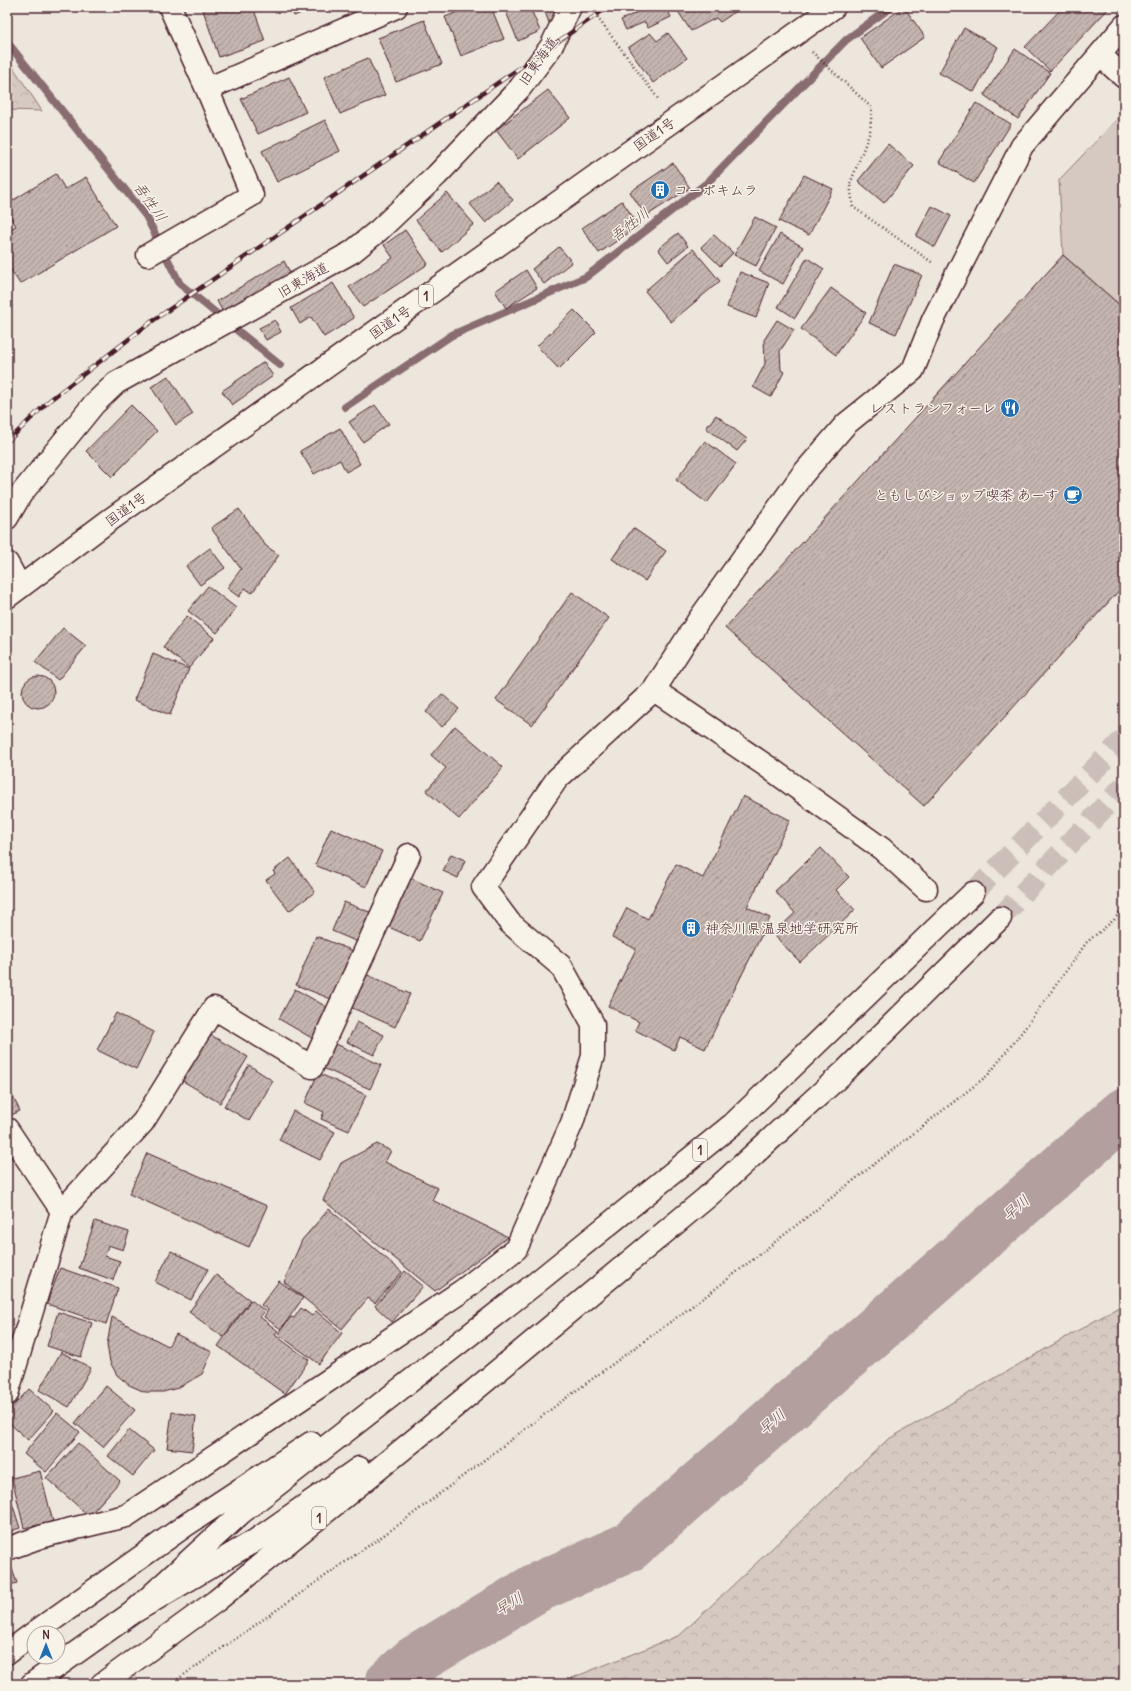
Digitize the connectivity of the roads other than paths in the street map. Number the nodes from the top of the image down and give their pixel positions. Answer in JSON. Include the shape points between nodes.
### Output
{"nodes":[{"id":1,"x":170,"y":7,"type":"edge"},
{"id":2,"x":396,"y":7,"type":"edge"},
{"id":3,"x":570,"y":7,"type":"edge"},
{"id":4,"x":834,"y":7,"type":"edge"},
{"id":5,"x":1124,"y":26,"type":"edge"},
{"id":6,"x":1100,"y":55,"type":"junction"},
{"id":7,"x":1124,"y":77,"type":"edge"},
{"id":8,"x":207,"y":89,"type":"junction"},
{"id":9,"x":148,"y":255,"type":"dead end"},
{"id":10,"x":7,"y":518,"type":"edge"},
{"id":11,"x":7,"y":563,"type":"edge"},
{"id":12,"x":14,"y":592,"type":"edge"},
{"id":13,"x":654,"y":690,"type":"junction"},
{"id":14,"x":409,"y":856,"type":"dead end"},
{"id":15,"x":926,"y":889,"type":"dead end"},
{"id":16,"x":973,"y":893,"type":"tunnel mouth"},
{"id":17,"x":1000,"y":918,"type":"tunnel mouth"},
{"id":18,"x":7,"y":1129,"type":"edge"},
{"id":19,"x":62,"y":1211,"type":"junction"},
{"id":20,"x":530,"y":1344,"type":"junction"},
{"id":21,"x":406,"y":1384,"type":"junction"},
{"id":22,"x":7,"y":1394,"type":"edge"},
{"id":23,"x":7,"y":1549,"type":"edge"},
{"id":24,"x":132,"y":1613,"type":"junction"},
{"id":25,"x":45,"y":1625,"type":"edge"},
{"id":26,"x":26,"y":1639,"type":"edge"},
{"id":27,"x":7,"y":1652,"type":"edge"},
{"id":28,"x":32,"y":1684,"type":"edge"},
{"id":29,"x":102,"y":1684,"type":"edge"}],
"edges":[{"from":1,"to":8,"type":"main road"},
{"from":2,"to":8,"type":"main road"},
{"from":3,"to":10,"type":"main road","name":"旧東海道","via":[[551,47],[520,88],[437,175],[379,230],[352,252],[116,383],[94,404],[21,494]]},
{"from":4,"to":12,"type":"main road","name":"国道1号","number":"1","via":[[107,522]]},
{"from":5,"to":6,"type":"main road"},
{"from":6,"to":7,"type":"main road"},
{"from":6,"to":13,"type":"main road","via":[[1022,146],[933,320],[913,370],[846,424],[802,475],[698,622]]},
{"from":8,"to":9,"type":"main road","via":[[252,195]]},
{"from":11,"to":12,"type":"main road"},
{"from":13,"to":15,"type":"main road","via":[[768,767],[882,850]]},
{"from":13,"to":23,"type":"main road","via":[[557,778],[483,887],[510,923],[561,966],[593,1024],[593,1056],[572,1123],[516,1249],[462,1291],[126,1516],[43,1536]]},
{"from":14,"to":19,"type":"main road","via":[[312,1067],[214,1008],[144,1122]]},
{"from":16,"to":21,"type":"main road","number":"1","via":[[733,1124]]},
{"from":17,"to":20,"type":"main road","number":"1","via":[[843,1073],[706,1198]]},
{"from":18,"to":19,"type":"main road"},
{"from":19,"to":22,"type":"main road"},
{"from":20,"to":24,"type":"main road","number":"1","via":[[256,1540]]},
{"from":20,"to":29,"type":"main road","number":"1","via":[[216,1601]]},
{"from":21,"to":24,"type":"main road","number":"1","via":[[241,1513]]},
{"from":21,"to":25,"type":"main road","number":"1","via":[[257,1477]]},
{"from":24,"to":28,"type":"main road","number":"1"},
{"from":26,"to":27,"type":"main road","number":"1"}]}
